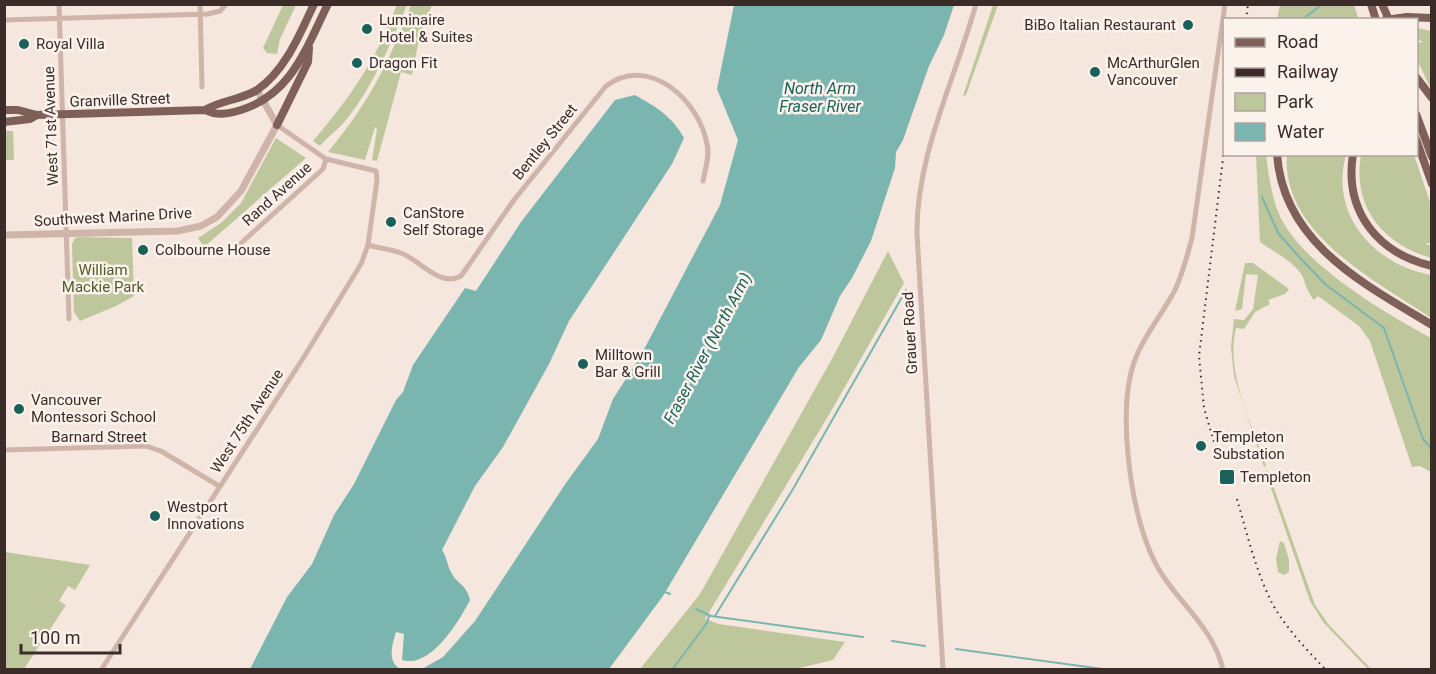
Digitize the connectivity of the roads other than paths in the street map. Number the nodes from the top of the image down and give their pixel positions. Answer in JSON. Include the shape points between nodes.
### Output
{"nodes":[{"id":1,"x":60,"y":4,"type":"edge"},
{"id":2,"x":200,"y":4,"type":"edge"},
{"id":3,"x":226,"y":4,"type":"edge"},
{"id":4,"x":314,"y":4,"type":"edge"},
{"id":5,"x":328,"y":4,"type":"edge"},
{"id":6,"x":976,"y":4,"type":"edge"},
{"id":7,"x":200,"y":15,"type":"junction"},
{"id":8,"x":60,"y":18,"type":"junction"},
{"id":9,"x":1223,"y":18,"type":"edge"},
{"id":10,"x":1400,"y":18,"type":"edge"},
{"id":11,"x":1431,"y":18,"type":"edge"},
{"id":12,"x":4,"y":20,"type":"edge"},
{"id":13,"x":309,"y":45,"type":"junction"},
{"id":14,"x":1418,"y":80,"type":"edge"},
{"id":15,"x":202,"y":87,"type":"dead end"},
{"id":16,"x":257,"y":90,"type":"junction"},
{"id":17,"x":1431,"y":98,"type":"edge"},
{"id":18,"x":263,"y":101,"type":"junction"},
{"id":19,"x":4,"y":110,"type":"edge"},
{"id":20,"x":205,"y":110,"type":"junction"},
{"id":21,"x":37,"y":115,"type":"junction"},
{"id":22,"x":62,"y":115,"type":"junction"},
{"id":23,"x":1418,"y":120,"type":"edge"},
{"id":24,"x":4,"y":122,"type":"edge"},
{"id":25,"x":277,"y":125,"type":"junction"},
{"id":26,"x":1418,"y":145,"type":"edge"},
{"id":27,"x":1277,"y":156,"type":"edge"},
{"id":28,"x":1353,"y":156,"type":"edge"},
{"id":29,"x":1431,"y":157,"type":"edge"},
{"id":30,"x":326,"y":159,"type":"junction"},
{"id":31,"x":702,"y":181,"type":"dead end"},
{"id":32,"x":1431,"y":184,"type":"edge"},
{"id":33,"x":66,"y":233,"type":"junction"},
{"id":34,"x":4,"y":235,"type":"edge"},
{"id":35,"x":240,"y":244,"type":"dead end"},
{"id":36,"x":368,"y":245,"type":"junction"},
{"id":37,"x":1431,"y":266,"type":"edge"},
{"id":38,"x":69,"y":320,"type":"dead end"},
{"id":39,"x":1431,"y":325,"type":"edge"},
{"id":40,"x":4,"y":450,"type":"edge"},
{"id":41,"x":219,"y":486,"type":"junction"},
{"id":42,"x":101,"y":669,"type":"edge"},
{"id":43,"x":943,"y":669,"type":"edge"},
{"id":44,"x":1223,"y":669,"type":"edge"}],
"edges":[{"from":1,"to":8,"type":"street","name":"West 71st Avenue"},
{"from":2,"to":7,"type":"street"},
{"from":3,"to":7,"type":"street","via":[[216,13]]},
{"from":4,"to":16,"type":"main road","via":[[288,54]]},
{"from":5,"to":13,"type":"main road"},
{"from":6,"to":43,"type":"street","name":"Grauer Road","via":[[924,162],[917,206]]},
{"from":7,"to":8,"type":"street"},
{"from":7,"to":15,"type":"street"},
{"from":8,"to":12,"type":"street"},
{"from":8,"to":22,"type":"street","name":"West 71st Avenue"},
{"from":9,"to":44,"type":"street","via":[[1185,267],[1136,357],[1125,412],[1138,512],[1151,554],[1169,587],[1209,634]]},
{"from":10,"to":11,"type":"main road","bridge":true},
{"from":13,"to":18,"type":"main road","via":[[286,83]]},
{"from":13,"to":25,"type":"main road","via":[[308,62]]},
{"from":14,"to":17,"type":"main road"},
{"from":16,"to":18,"type":"street"},
{"from":16,"to":20,"type":"main road","name":"Granville Street"},
{"from":18,"to":20,"type":"main road","name":"Granville Street","via":[[230,113],[214,115]]},
{"from":18,"to":25,"type":"street"},
{"from":19,"to":21,"type":"main road","name":"Granville Street"},
{"from":20,"to":22,"type":"main road","name":"Granville Street"},
{"from":21,"to":22,"type":"main road","name":"Granville Street"},
{"from":21,"to":24,"type":"main road","name":"Granville Street"},
{"from":22,"to":33,"type":"street","name":"West 71st Avenue"},
{"from":23,"to":29,"type":"main road"},
{"from":25,"to":30,"type":"street"},
{"from":25,"to":33,"type":"street","name":"Southwest Marine Drive","via":[[241,191],[207,224],[178,231]]},
{"from":26,"to":32,"type":"main road"},
{"from":27,"to":39,"type":"main road","via":[[1287,199],[1310,238],[1353,276]]},
{"from":28,"to":37,"type":"main road","via":[[1353,196],[1368,228],[1392,250]]},
{"from":30,"to":35,"type":"street","name":"Rand Avenue","via":[[323,169]]},
{"from":30,"to":36,"type":"street","name":"West 75th Avenue","via":[[372,168],[377,173]]},
{"from":31,"to":36,"type":"street","name":"Bentley Street","via":[[708,146],[695,111],[674,88],[651,77],[617,77],[514,200],[461,276],[445,280],[402,253]]},
{"from":33,"to":34,"type":"street","name":"Southwest Marine Drive"},
{"from":33,"to":38,"type":"street","name":"West 71st Avenue"},
{"from":36,"to":41,"type":"street","name":"West 75th Avenue","via":[[330,315]]},
{"from":40,"to":41,"type":"street","name":"Barnard Street","via":[[146,446]]},
{"from":41,"to":42,"type":"street","name":"West 75th Avenue"}]}
